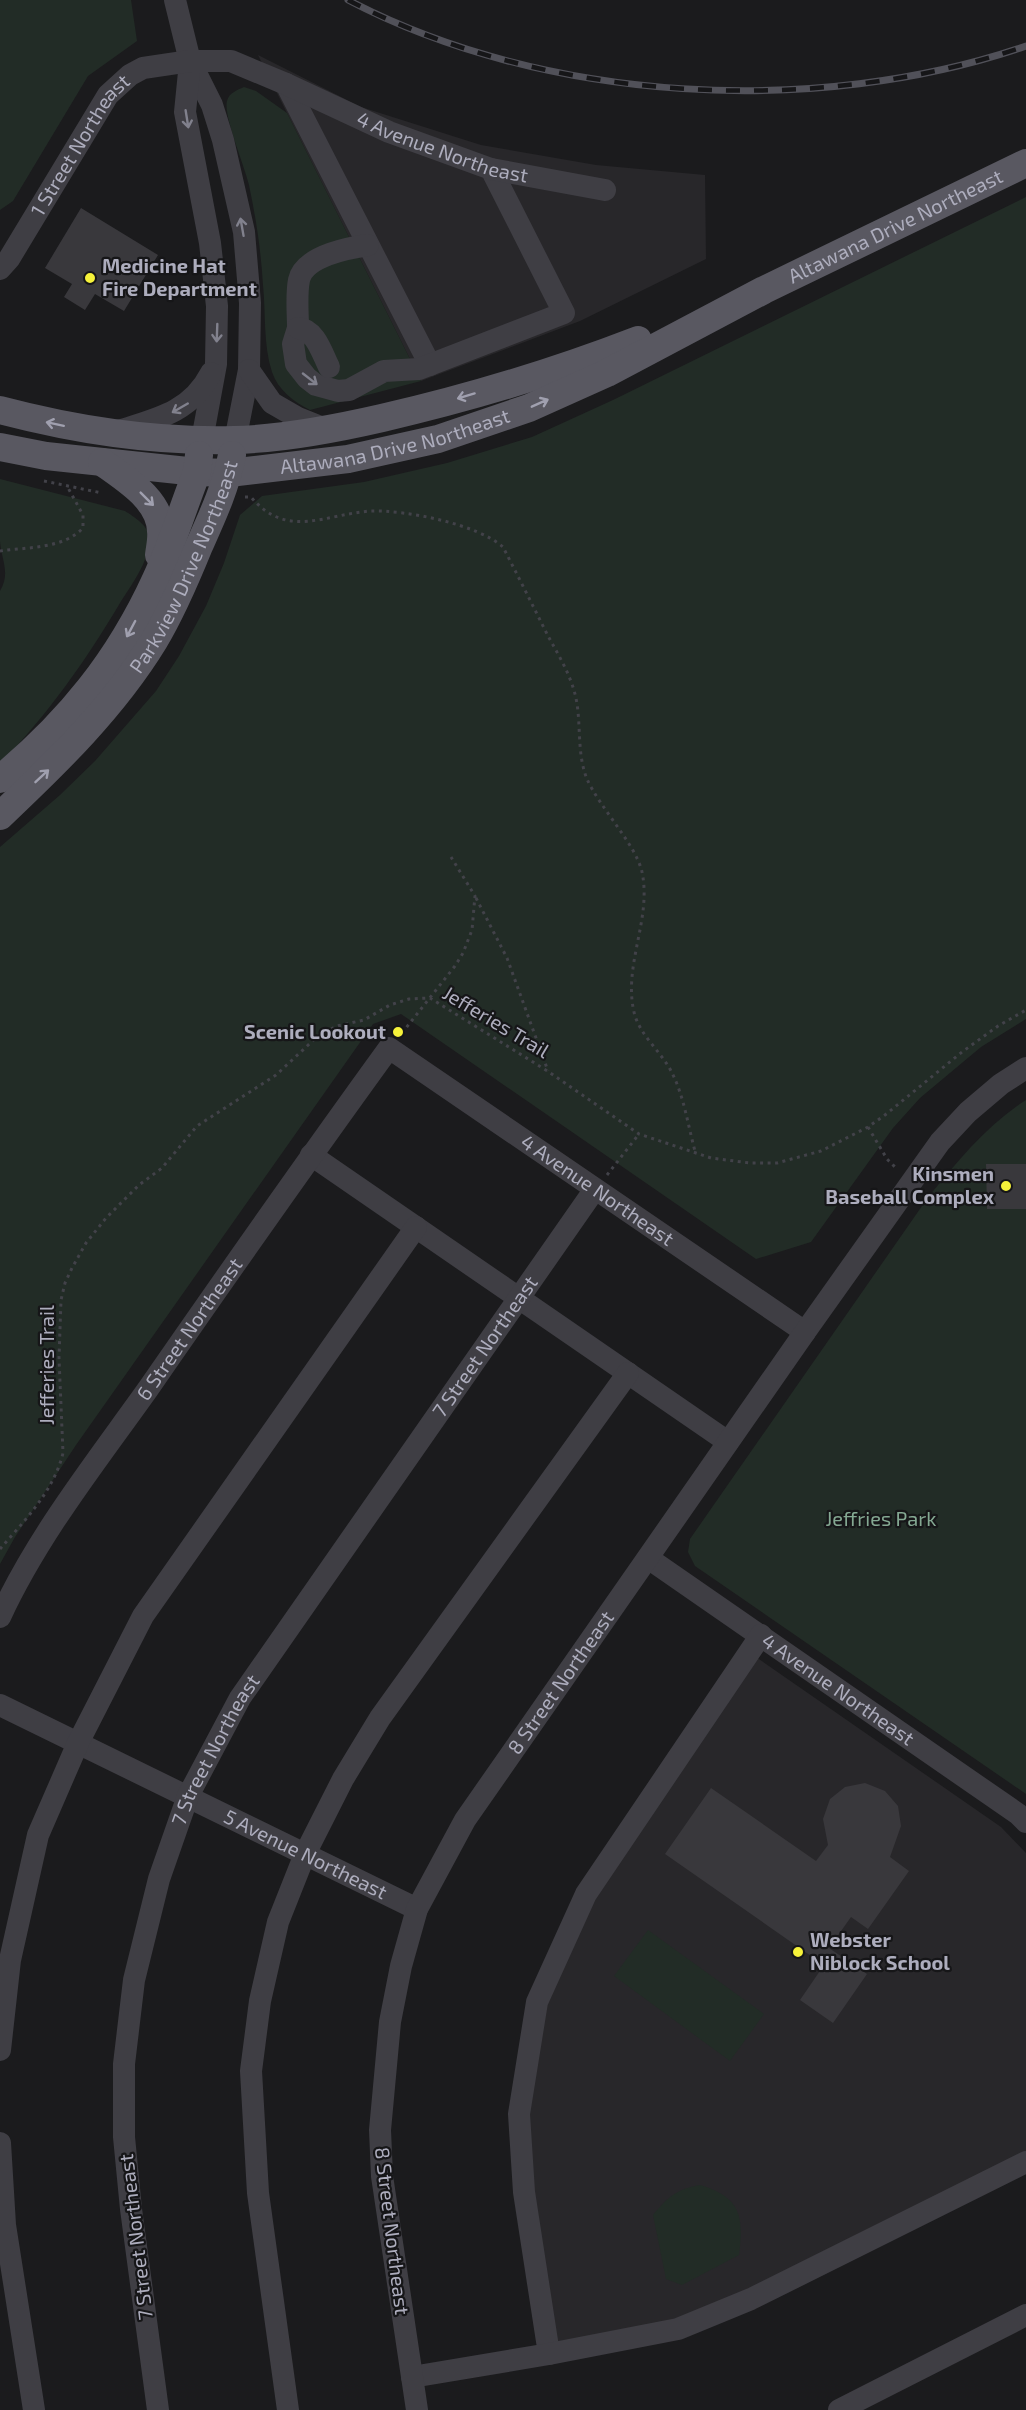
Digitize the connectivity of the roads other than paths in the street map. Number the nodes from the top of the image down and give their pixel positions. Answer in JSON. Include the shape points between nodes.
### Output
{"nodes":[{"id":1,"x":175,"y":0,"type":"edge"},
{"id":2,"x":190,"y":61,"type":"junction"},
{"id":3,"x":286,"y":84,"type":"junction"},
{"id":4,"x":1026,"y":163,"type":"edge"},
{"id":5,"x":491,"y":169,"type":"junction"},
{"id":6,"x":605,"y":190,"type":"dead end"},
{"id":7,"x":350,"y":210,"type":"junction"},
{"id":8,"x":368,"y":244,"type":"junction"},
{"id":9,"x":334,"y":251,"type":"junction"},
{"id":10,"x":0,"y":269,"type":"edge"},
{"id":11,"x":764,"y":290,"type":"junction"},
{"id":12,"x":298,"y":328,"type":"junction"},
{"id":13,"x":216,"y":363,"type":"junction"},
{"id":14,"x":430,"y":365,"type":"junction"},
{"id":15,"x":329,"y":367,"type":"dead end"},
{"id":16,"x":249,"y":370,"type":"junction"},
{"id":17,"x":0,"y":410,"type":"edge"},
{"id":18,"x":328,"y":430,"type":"junction"},
{"id":19,"x":111,"y":434,"type":"junction"},
{"id":20,"x":202,"y":440,"type":"junction"},
{"id":21,"x":235,"y":441,"type":"junction"},
{"id":22,"x":0,"y":447,"type":"edge"},
{"id":23,"x":102,"y":462,"type":"junction"},
{"id":24,"x":196,"y":472,"type":"junction"},
{"id":25,"x":224,"y":484,"type":"junction"},
{"id":26,"x":158,"y":577,"type":"junction"},
{"id":27,"x":0,"y":779,"type":"edge"},
{"id":28,"x":0,"y":816,"type":"edge"},
{"id":29,"x":389,"y":1048,"type":"joint"},
{"id":30,"x":1026,"y":1068,"type":"edge"},
{"id":31,"x":311,"y":1155,"type":"junction"},
{"id":32,"x":595,"y":1189,"type":"junction"},
{"id":33,"x":416,"y":1227,"type":"junction"},
{"id":34,"x":519,"y":1298,"type":"junction"},
{"id":35,"x":805,"y":1332,"type":"junction"},
{"id":36,"x":628,"y":1373,"type":"junction"},
{"id":37,"x":728,"y":1442,"type":"junction"},
{"id":38,"x":648,"y":1558,"type":"junction"},
{"id":39,"x":0,"y":1617,"type":"edge"},
{"id":40,"x":761,"y":1635,"type":"junction"},
{"id":41,"x":0,"y":1705,"type":"edge"},
{"id":42,"x":78,"y":1743,"type":"junction"},
{"id":43,"x":188,"y":1797,"type":"junction"},
{"id":44,"x":1026,"y":1822,"type":"edge"},
{"id":45,"x":305,"y":1854,"type":"junction"},
{"id":46,"x":417,"y":1909,"type":"junction"},
{"id":47,"x":0,"y":2050,"type":"edge"},
{"id":48,"x":0,"y":2144,"type":"edge"},
{"id":49,"x":1026,"y":2162,"type":"edge"},
{"id":50,"x":1026,"y":2315,"type":"edge"},
{"id":51,"x":549,"y":2354,"type":"junction"},
{"id":52,"x":412,"y":2377,"type":"junction"},
{"id":53,"x":34,"y":2410,"type":"edge"},
{"id":54,"x":158,"y":2410,"type":"edge"},
{"id":55,"x":288,"y":2410,"type":"edge"},
{"id":56,"x":417,"y":2410,"type":"edge"},
{"id":57,"x":840,"y":2410,"type":"edge"}],
"edges":[{"from":1,"to":2,"type":"street","name":"Parkview Drive Northeast"},
{"from":2,"to":3,"type":"street","name":"4 Avenue Northeast","via":[[231,61]]},
{"from":2,"to":10,"type":"street","name":"1 Street Northeast","via":[[143,68],[108,95]]},
{"from":2,"to":13,"type":"street","name":"Parkview Drive Northeast","one_way":true,"via":[[186,112],[210,243],[217,306]]},
{"from":16,"to":2,"type":"street","name":"Parkview Drive Northeast","one_way":true,"via":[[250,303],[244,232],[212,105]]},
{"from":3,"to":5,"type":"street","name":"4 Avenue Northeast","via":[[389,132]]},
{"from":3,"to":7,"type":"street"},
{"from":4,"to":11,"type":"main road","name":"Altawana Drive Northeast"},
{"from":5,"to":6,"type":"street","name":"4 Avenue Northeast"},
{"from":5,"to":14,"type":"street","via":[[564,313]]},
{"from":7,"to":8,"type":"street"},
{"from":7,"to":9,"type":"street"},
{"from":8,"to":9,"type":"street"},
{"from":8,"to":14,"type":"street"},
{"from":9,"to":12,"type":"street","via":[[304,268],[299,279]]},
{"from":11,"to":18,"type":"main road","name":"Altawana Drive Northeast","one_way":true,"via":[[602,354],[432,407]]},
{"from":25,"to":11,"type":"main road","name":"Altawana Drive Northeast","one_way":true,"via":[[438,439],[529,408],[607,373]]},
{"from":12,"to":14,"type":"street","one_way":true,"via":[[293,344],[296,364],[308,378],[326,388],[349,390],[384,371]]},
{"from":12,"to":15,"type":"street","via":[[312,334]]},
{"from":13,"to":19,"type":"street","one_way":true,"via":[[204,387],[188,403],[166,416]]},
{"from":13,"to":20,"type":"street","name":"Parkview Drive Northeast"},
{"from":16,"to":18,"type":"street","via":[[272,403]]},
{"from":16,"to":21,"type":"street","name":"Parkview Drive Northeast"},
{"from":19,"to":17,"type":"main road","name":"Altawana Drive Northeast","one_way":true},
{"from":18,"to":21,"type":"main road","name":"Altawana Drive Northeast"},
{"from":19,"to":20,"type":"main road","name":"Altawana Drive Northeast"},
{"from":20,"to":21,"type":"main road","name":"Altawana Drive Northeast"},
{"from":20,"to":24,"type":"main road","name":"Parkview Drive Northeast"},
{"from":21,"to":25,"type":"main road","name":"Parkview Drive Northeast"},
{"from":22,"to":23,"type":"main road","name":"Altawana Drive Northeast"},
{"from":23,"to":24,"type":"main road","name":"Altawana Drive Northeast"},
{"from":23,"to":26,"type":"main road","one_way":true,"via":[[154,507],[162,530]]},
{"from":24,"to":25,"type":"main road","name":"Altawana Drive Northeast"},
{"from":24,"to":26,"type":"main road","name":"Parkview Drive Northeast"},
{"from":28,"to":25,"type":"main road","name":"Parkview Drive Northeast","one_way":true,"via":[[57,763],[112,700],[154,640],[184,582]]},
{"from":26,"to":27,"type":"main road","name":"Parkview Drive Northeast","one_way":true,"via":[[120,649],[82,700]]},
{"from":29,"to":31,"type":"street","name":"6 Street Northeast"},
{"from":29,"to":32,"type":"street","name":"4 Avenue Northeast"},
{"from":30,"to":35,"type":"street","name":"8 Street Northeast","via":[[968,1112],[940,1142]]},
{"from":31,"to":33,"type":"street"},
{"from":31,"to":39,"type":"street","name":"6 Street Northeast","via":[[57,1518]]},
{"from":32,"to":34,"type":"street","name":"7 Street Northeast"},
{"from":32,"to":35,"type":"street","name":"4 Avenue Northeast"},
{"from":33,"to":34,"type":"street"},
{"from":33,"to":42,"type":"street","via":[[143,1616]]},
{"from":34,"to":36,"type":"street"},
{"from":34,"to":43,"type":"street","name":"7 Street Northeast","via":[[240,1698]]},
{"from":35,"to":37,"type":"street","name":"8 Street Northeast"},
{"from":36,"to":37,"type":"street"},
{"from":36,"to":45,"type":"street","via":[[380,1718]]},
{"from":37,"to":38,"type":"street","name":"8 Street Northeast"},
{"from":38,"to":40,"type":"street","name":"4 Avenue Northeast"},
{"from":38,"to":46,"type":"street","name":"8 Street Northeast","via":[[465,1820]]},
{"from":40,"to":44,"type":"street","name":"4 Avenue Northeast"},
{"from":40,"to":51,"type":"street","via":[[586,1894],[537,2002],[519,2114],[524,2192]]},
{"from":41,"to":42,"type":"street","name":"5 Avenue Northeast"},
{"from":42,"to":43,"type":"street","name":"5 Avenue Northeast"},
{"from":42,"to":47,"type":"street","via":[[38,1835],[10,1960]]},
{"from":43,"to":45,"type":"street","name":"5 Avenue Northeast"},
{"from":43,"to":54,"type":"street","name":"7 Street Northeast","via":[[159,1879],[134,1980],[124,2064],[124,2138]]},
{"from":45,"to":46,"type":"street","name":"5 Avenue Northeast"},
{"from":45,"to":55,"type":"street","via":[[278,1922],[260,2001],[251,2071],[258,2193]]},
{"from":46,"to":52,"type":"street","name":"8 Street Northeast","via":[[390,2022],[380,2130],[381,2176]]},
{"from":48,"to":53,"type":"street","via":[[5,2225]]},
{"from":49,"to":51,"type":"street","via":[[751,2299],[678,2329]]},
{"from":50,"to":57,"type":"street"},
{"from":51,"to":52,"type":"street"},
{"from":52,"to":56,"type":"street","name":"8 Street Northeast"}]}
